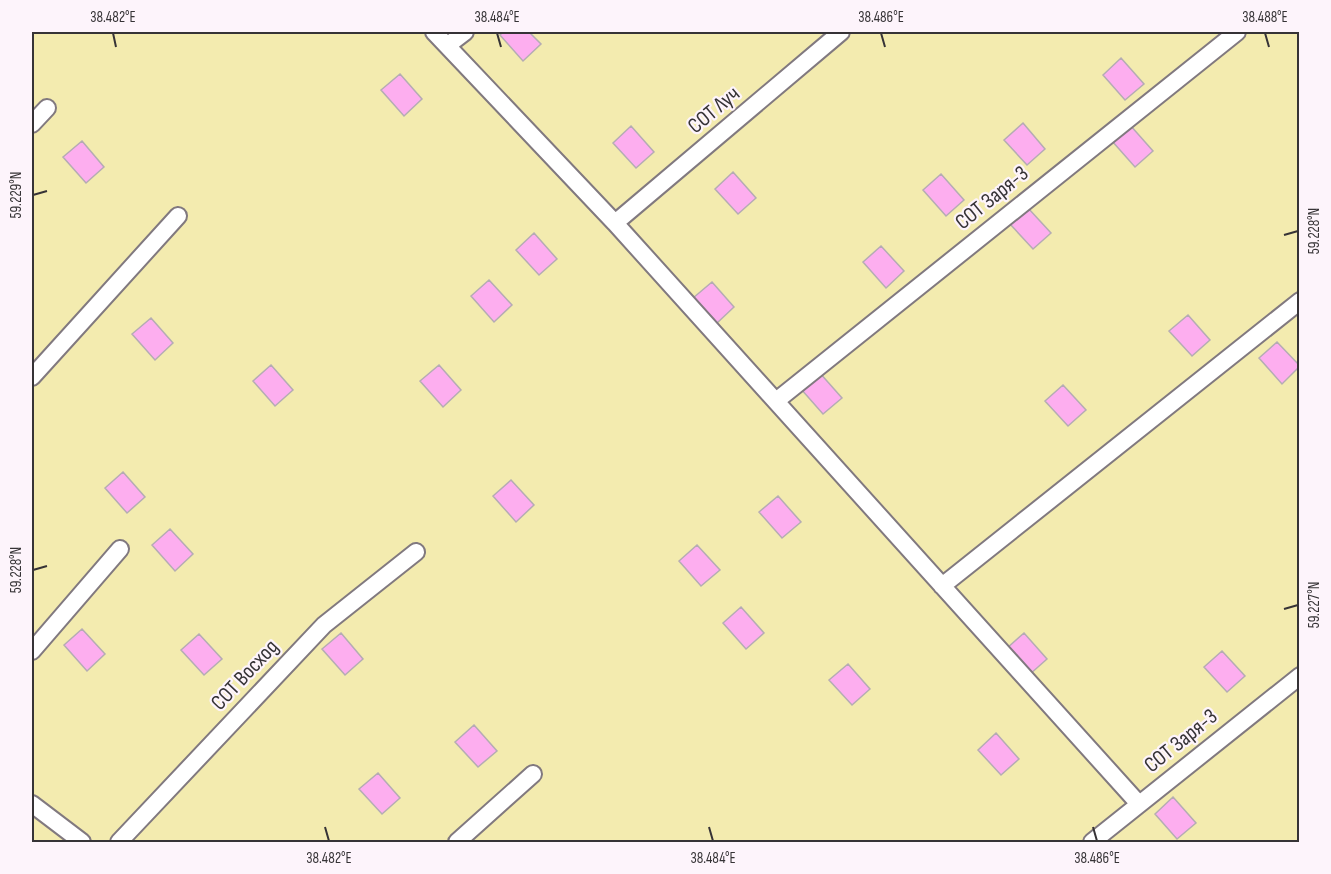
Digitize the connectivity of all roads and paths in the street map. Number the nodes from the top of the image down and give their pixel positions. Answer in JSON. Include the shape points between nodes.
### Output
{"nodes":[{"id":1,"x":434,"y":32,"type":"edge"},
{"id":2,"x":465,"y":32,"type":"edge"},
{"id":3,"x":841,"y":32,"type":"edge"},
{"id":4,"x":1237,"y":32,"type":"edge"},
{"id":5,"x":448,"y":45,"type":"junction"},
{"id":6,"x":47,"y":108,"type":"dead end"},
{"id":7,"x":32,"y":124,"type":"edge"},
{"id":8,"x":178,"y":216,"type":"dead end"},
{"id":9,"x":615,"y":223,"type":"junction"},
{"id":10,"x":1299,"y":301,"type":"edge"},
{"id":11,"x":32,"y":377,"type":"edge"},
{"id":12,"x":776,"y":401,"type":"junction"},
{"id":13,"x":120,"y":549,"type":"dead end"},
{"id":14,"x":416,"y":552,"type":"dead end"},
{"id":15,"x":942,"y":586,"type":"junction"},
{"id":16,"x":32,"y":651,"type":"edge"},
{"id":17,"x":1299,"y":676,"type":"edge"},
{"id":18,"x":533,"y":774,"type":"dead end"},
{"id":19,"x":32,"y":804,"type":"edge"},
{"id":20,"x":1139,"y":804,"type":"junction"},
{"id":21,"x":82,"y":843,"type":"edge"},
{"id":22,"x":119,"y":843,"type":"edge"},
{"id":23,"x":457,"y":843,"type":"edge"},
{"id":24,"x":1092,"y":843,"type":"edge"}],
"edges":[{"from":1,"to":5,"type":"street"},
{"from":2,"to":5,"type":"street"},
{"from":3,"to":9,"type":"street","name":"СОТ Луч"},
{"from":4,"to":12,"type":"street","name":"СОТ Заря-3"},
{"from":5,"to":9,"type":"street"},
{"from":6,"to":7,"type":"street"},
{"from":8,"to":11,"type":"street"},
{"from":9,"to":12,"type":"street"},
{"from":10,"to":15,"type":"street"},
{"from":12,"to":15,"type":"street"},
{"from":13,"to":16,"type":"street"},
{"from":14,"to":22,"type":"street","name":"СОТ Восход","via":[[324,625]]},
{"from":15,"to":20,"type":"street"},
{"from":17,"to":20,"type":"street","name":"СОТ Заря-3"},
{"from":18,"to":23,"type":"street"},
{"from":19,"to":21,"type":"street"},
{"from":20,"to":24,"type":"street","name":"СОТ Заря-3"}]}
